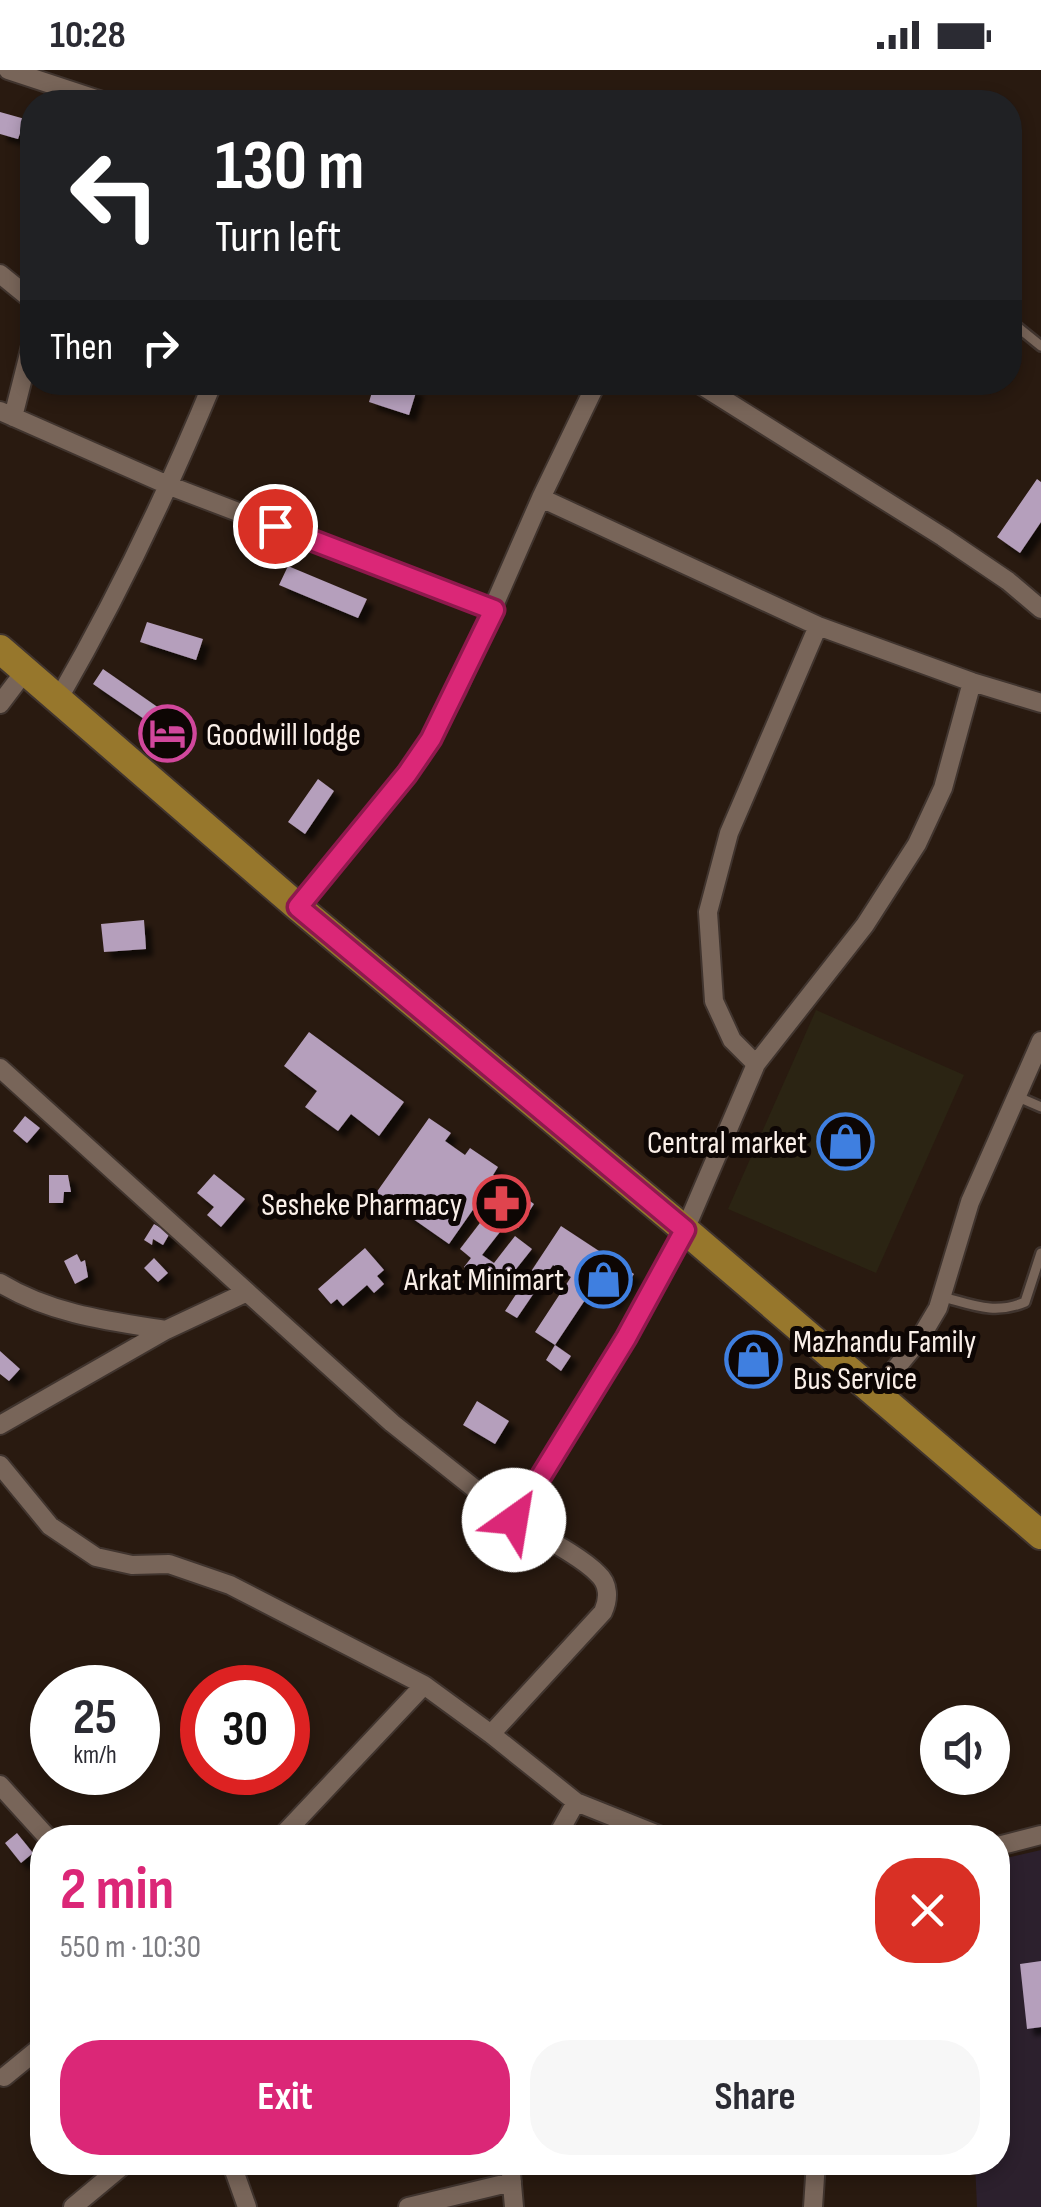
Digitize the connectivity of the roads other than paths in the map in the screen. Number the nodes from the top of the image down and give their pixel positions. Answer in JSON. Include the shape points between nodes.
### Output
{"nodes":[{"id":1,"x":8,"y":70,"type":"edge"},
{"id":2,"x":65,"y":90,"type":"edge"},
{"id":3,"x":0,"y":274,"type":"edge"},
{"id":4,"x":20,"y":290,"type":"edge"},
{"id":5,"x":20,"y":377,"type":"edge"},
{"id":6,"x":208,"y":395,"type":"edge"},
{"id":7,"x":592,"y":395,"type":"edge"},
{"id":8,"x":717,"y":395,"type":"edge"},
{"id":9,"x":7,"y":414,"type":"edge"},
{"id":10,"x":170,"y":486,"type":"junction"},
{"id":11,"x":541,"y":498,"type":"junction"},
{"id":12,"x":1041,"y":609,"type":"edge"},
{"id":13,"x":494,"y":610,"type":"junction"},
{"id":14,"x":818,"y":626,"type":"junction"},
{"id":15,"x":0,"y":649,"type":"edge"},
{"id":16,"x":26,"y":671,"type":"junction"},
{"id":17,"x":972,"y":682,"type":"junction"},
{"id":18,"x":60,"y":698,"type":"junction"},
{"id":19,"x":1041,"y":702,"type":"edge"},
{"id":20,"x":0,"y":704,"type":"edge"},
{"id":21,"x":298,"y":907,"type":"junction"},
{"id":22,"x":1041,"y":1041,"type":"edge"},
{"id":23,"x":756,"y":1064,"type":"junction"},
{"id":24,"x":0,"y":1068,"type":"edge"},
{"id":25,"x":1016,"y":1096,"type":"junction"},
{"id":26,"x":1041,"y":1107,"type":"edge"},
{"id":27,"x":685,"y":1230,"type":"junction"},
{"id":28,"x":1041,"y":1253,"type":"edge"},
{"id":29,"x":0,"y":1283,"type":"edge"},
{"id":30,"x":247,"y":1292,"type":"junction"},
{"id":31,"x":943,"y":1297,"type":"junction"},
{"id":32,"x":166,"y":1330,"type":"junction"},
{"id":33,"x":874,"y":1395,"type":"junction"},
{"id":34,"x":0,"y":1426,"type":"edge"},
{"id":35,"x":0,"y":1465,"type":"edge"},
{"id":36,"x":514,"y":1520,"type":"junction"},
{"id":37,"x":1041,"y":1536,"type":"edge"},
{"id":38,"x":424,"y":1685,"type":"junction"},
{"id":39,"x":490,"y":1734,"type":"junction"},
{"id":40,"x":0,"y":1785,"type":"edge"},
{"id":41,"x":576,"y":1802,"type":"junction"},
{"id":42,"x":36,"y":1825,"type":"edge"},
{"id":43,"x":292,"y":1825,"type":"edge"},
{"id":44,"x":563,"y":1825,"type":"edge"},
{"id":45,"x":634,"y":1825,"type":"edge"},
{"id":46,"x":1041,"y":1836,"type":"edge"},
{"id":47,"x":1010,"y":1843,"type":"edge"},
{"id":48,"x":30,"y":2055,"type":"edge"},
{"id":49,"x":1,"y":2077,"type":"edge"},
{"id":50,"x":111,"y":2175,"type":"edge"},
{"id":51,"x":236,"y":2175,"type":"edge"},
{"id":52,"x":502,"y":2175,"type":"edge"},
{"id":53,"x":511,"y":2175,"type":"edge"},
{"id":54,"x":815,"y":2175,"type":"edge"},
{"id":55,"x":73,"y":2207,"type":"edge"},
{"id":56,"x":247,"y":2207,"type":"edge"},
{"id":57,"x":408,"y":2207,"type":"edge"},
{"id":58,"x":514,"y":2207,"type":"edge"},
{"id":59,"x":813,"y":2207,"type":"edge"}],
"edges":[{"from":1,"to":2,"type":"street"},
{"from":3,"to":4,"type":"street"},
{"from":5,"to":9,"type":"street"},
{"from":6,"to":10,"type":"street"},
{"from":7,"to":11,"type":"street"},
{"from":8,"to":12,"type":"street","via":[[943,537]]},
{"from":9,"to":10,"type":"street"},
{"from":10,"to":13,"type":"street"},
{"from":10,"to":18,"type":"street"},
{"from":11,"to":13,"type":"street"},
{"from":11,"to":14,"type":"street"},
{"from":13,"to":21,"type":"street","via":[[431,739]]},
{"from":14,"to":17,"type":"street"},
{"from":14,"to":23,"type":"street","via":[[729,833],[708,912],[714,1001],[732,1040]]},
{"from":15,"to":16,"type":"main road"},
{"from":16,"to":18,"type":"main road"},
{"from":16,"to":20,"type":"street"},
{"from":17,"to":19,"type":"street"},
{"from":17,"to":23,"type":"street","via":[[942,788],[917,844],[865,925]]},
{"from":18,"to":21,"type":"main road"},
{"from":21,"to":27,"type":"main road"},
{"from":22,"to":25,"type":"street"},
{"from":23,"to":27,"type":"street"},
{"from":24,"to":30,"type":"street"},
{"from":25,"to":26,"type":"lane"},
{"from":25,"to":31,"type":"street","via":[[957,1237]]},
{"from":27,"to":33,"type":"main road"},
{"from":27,"to":36,"type":"street"},
{"from":28,"to":31,"type":"lane","via":[[1024,1302],[986,1309]]},
{"from":29,"to":32,"type":"street","via":[[80,1317]]},
{"from":30,"to":32,"type":"street"},
{"from":30,"to":36,"type":"street","via":[[392,1423]]},
{"from":31,"to":33,"type":"street","via":[[919,1340]]},
{"from":32,"to":34,"type":"street"},
{"from":33,"to":37,"type":"main road"},
{"from":35,"to":38,"type":"street","via":[[50,1526],[96,1556],[132,1565],[170,1564],[230,1584]]},
{"from":36,"to":39,"type":"street","via":[[598,1573],[608,1603]]},
{"from":38,"to":39,"type":"street"},
{"from":38,"to":43,"type":"street"},
{"from":39,"to":41,"type":"street"},
{"from":40,"to":42,"type":"street"},
{"from":41,"to":44,"type":"street"},
{"from":41,"to":45,"type":"street"},
{"from":46,"to":47,"type":"street"},
{"from":48,"to":49,"type":"street"},
{"from":50,"to":55,"type":"street"},
{"from":51,"to":56,"type":"street"},
{"from":52,"to":57,"type":"street"},
{"from":53,"to":58,"type":"street"},
{"from":54,"to":59,"type":"street"}]}
